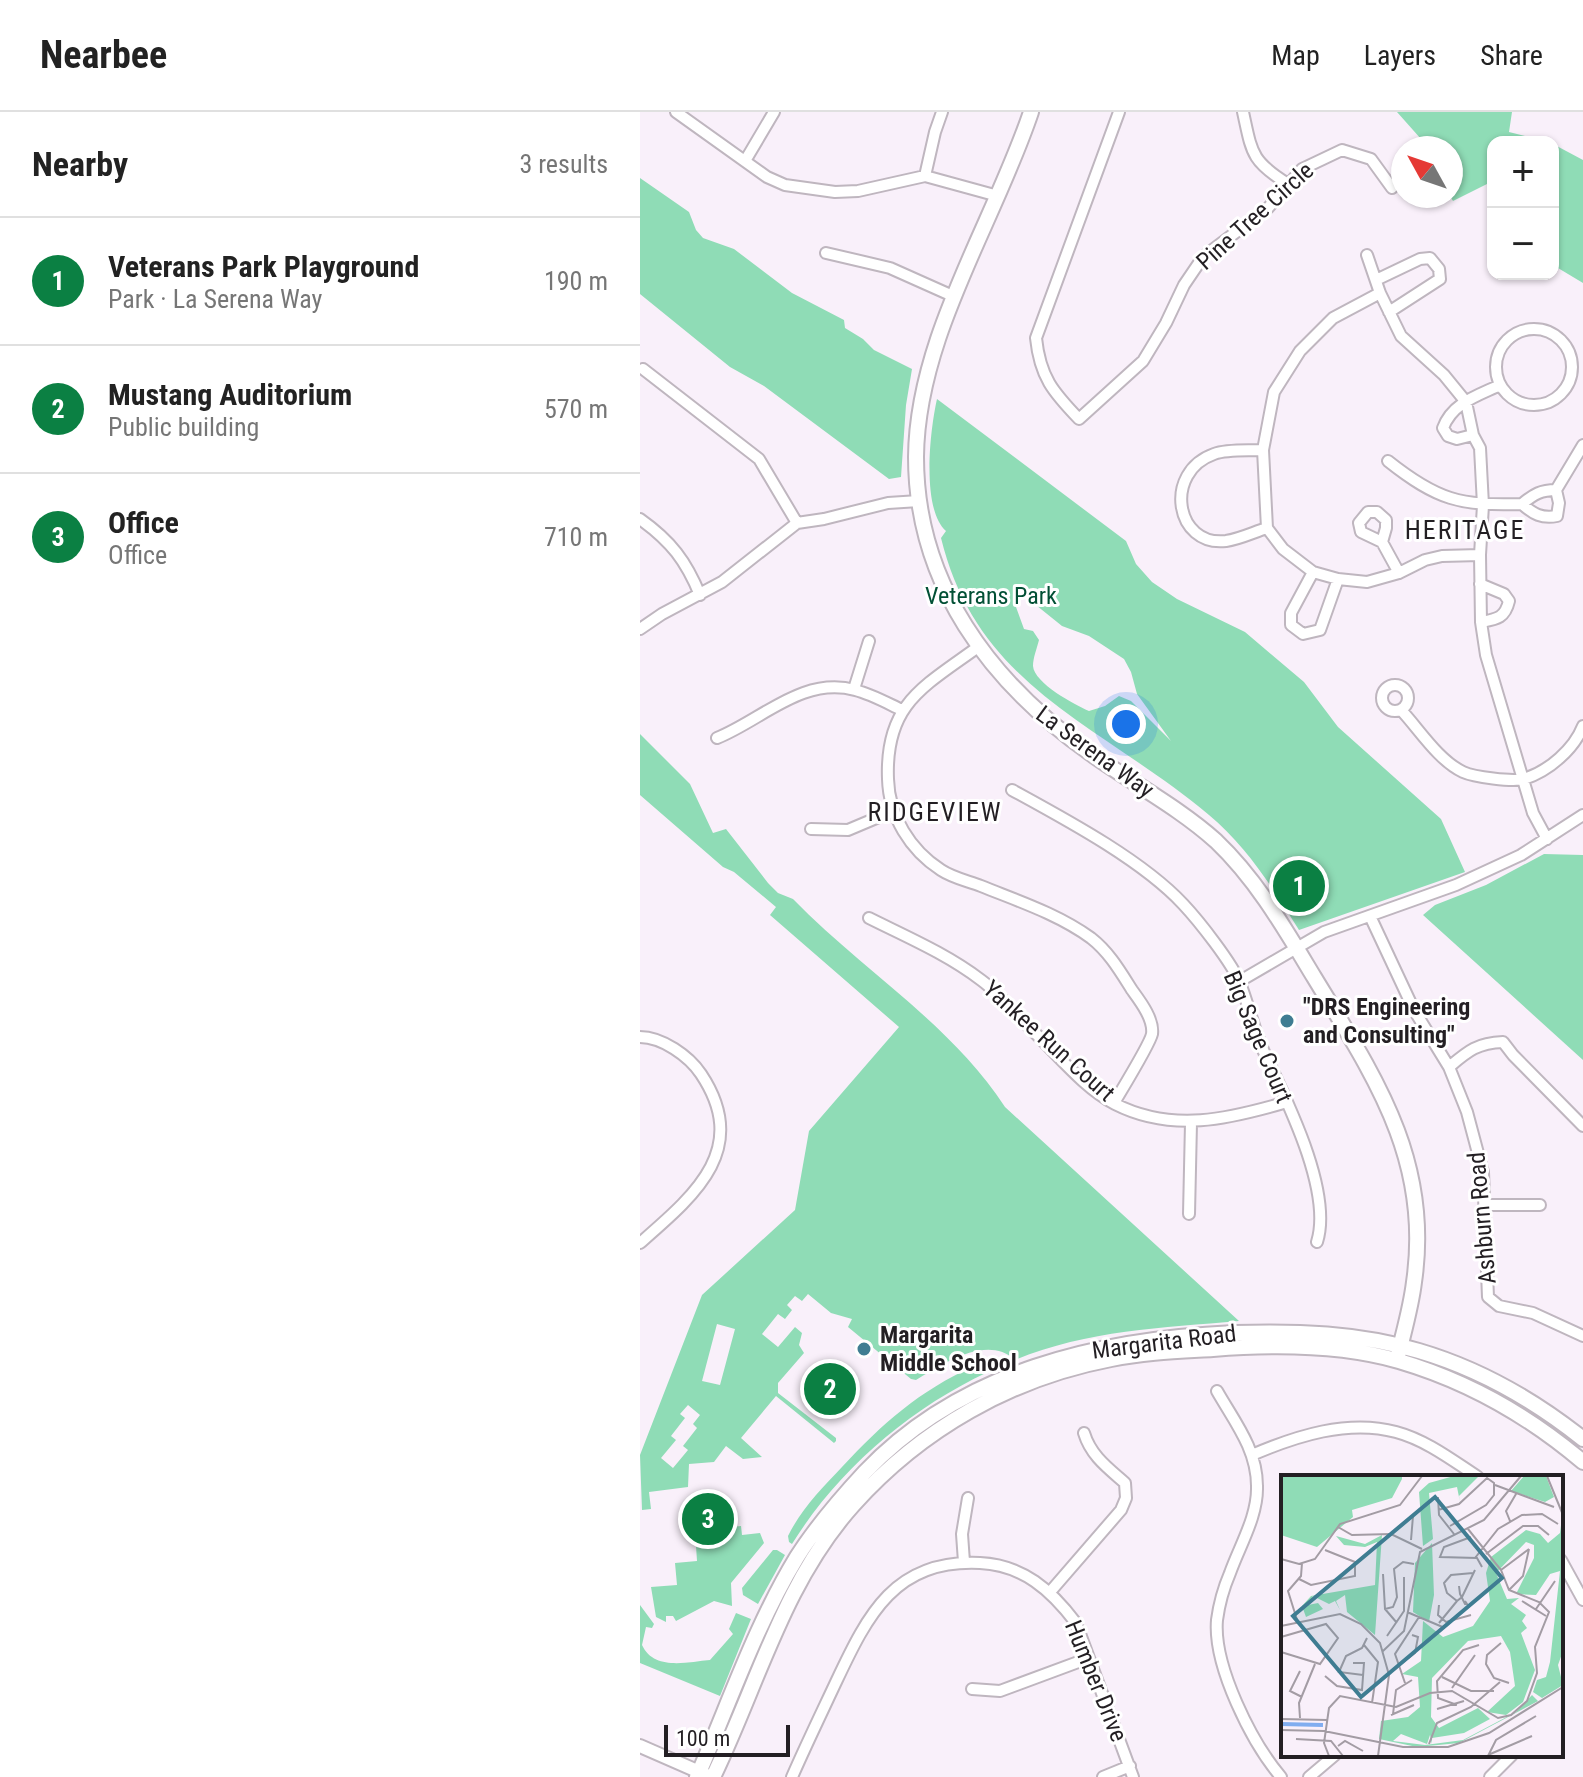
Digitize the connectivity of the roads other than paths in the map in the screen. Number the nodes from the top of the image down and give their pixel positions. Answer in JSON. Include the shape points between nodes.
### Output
{"nodes":[{"id":1,"x":676,"y":112,"type":"edge"},
{"id":2,"x":774,"y":112,"type":"edge"},
{"id":3,"x":942,"y":112,"type":"edge"},
{"id":4,"x":1031,"y":112,"type":"edge"},
{"id":5,"x":1119,"y":112,"type":"edge"},
{"id":6,"x":1243,"y":112,"type":"edge"},
{"id":7,"x":745,"y":161,"type":"junction"},
{"id":8,"x":925,"y":176,"type":"junction"},
{"id":9,"x":1288,"y":184,"type":"junction"},
{"id":10,"x":1391,"y":187,"type":"edge"},
{"id":11,"x":998,"y":196,"type":"junction"},
{"id":12,"x":826,"y":253,"type":"dead end"},
{"id":13,"x":1367,"y":255,"type":"dead end"},
{"id":14,"x":1376,"y":280,"type":"junction"},
{"id":15,"x":1380,"y":293,"type":"junction"},
{"id":16,"x":955,"y":297,"type":"junction"},
{"id":17,"x":1389,"y":312,"type":"junction"},
{"id":18,"x":643,"y":369,"type":"dead end"},
{"id":19,"x":1500,"y":385,"type":"junction"},
{"id":20,"x":1466,"y":402,"type":"junction"},
{"id":21,"x":1473,"y":435,"type":"junction"},
{"id":22,"x":1583,"y":445,"type":"edge"},
{"id":23,"x":1263,"y":450,"type":"junction"},
{"id":24,"x":1388,"y":461,"type":"dead end"},
{"id":25,"x":1556,"y":490,"type":"junction"},
{"id":26,"x":919,"y":501,"type":"junction"},
{"id":27,"x":1522,"y":504,"type":"junction"},
{"id":28,"x":1483,"y":505,"type":"junction"},
{"id":29,"x":640,"y":519,"type":"edge"},
{"id":30,"x":797,"y":523,"type":"junction"},
{"id":31,"x":1267,"y":528,"type":"junction"},
{"id":32,"x":1382,"y":542,"type":"dead end"},
{"id":33,"x":1480,"y":555,"type":"junction"},
{"id":34,"x":1313,"y":572,"type":"junction"},
{"id":35,"x":1399,"y":573,"type":"junction"},
{"id":36,"x":1338,"y":579,"type":"junction"},
{"id":37,"x":1480,"y":584,"type":"junction"},
{"id":38,"x":700,"y":595,"type":"junction"},
{"id":39,"x":1481,"y":622,"type":"junction"},
{"id":40,"x":640,"y":629,"type":"edge"},
{"id":41,"x":869,"y":641,"type":"dead end"},
{"id":42,"x":978,"y":647,"type":"junction"},
{"id":43,"x":854,"y":689,"type":"junction"},
{"id":44,"x":902,"y":710,"type":"junction"},
{"id":45,"x":1401,"y":710,"type":"dead end"},
{"id":46,"x":1583,"y":726,"type":"edge"},
{"id":47,"x":717,"y":738,"type":"dead end"},
{"id":48,"x":1523,"y":779,"type":"junction"},
{"id":49,"x":1012,"y":790,"type":"dead end"},
{"id":50,"x":893,"y":811,"type":"junction"},
{"id":51,"x":1583,"y":815,"type":"edge"},
{"id":52,"x":811,"y":829,"type":"dead end"},
{"id":53,"x":1547,"y":839,"type":"junction"},
{"id":54,"x":1370,"y":916,"type":"junction"},
{"id":55,"x":869,"y":918,"type":"dead end"},
{"id":56,"x":1296,"y":949,"type":"junction"},
{"id":57,"x":1240,"y":981,"type":"junction"},
{"id":58,"x":640,"y":1037,"type":"edge"},
{"id":59,"x":1449,"y":1067,"type":"junction"},
{"id":60,"x":1287,"y":1102,"type":"junction"},
{"id":61,"x":1114,"y":1103,"type":"junction"},
{"id":62,"x":1191,"y":1123,"type":"junction"},
{"id":63,"x":1583,"y":1126,"type":"edge"},
{"id":64,"x":1485,"y":1205,"type":"junction"},
{"id":65,"x":1540,"y":1205,"type":"dead end"},
{"id":66,"x":1189,"y":1214,"type":"dead end"},
{"id":67,"x":1317,"y":1242,"type":"dead end"},
{"id":68,"x":640,"y":1243,"type":"edge"},
{"id":69,"x":1583,"y":1336,"type":"edge"},
{"id":70,"x":1398,"y":1353,"type":"junction"},
{"id":71,"x":1217,"y":1391,"type":"dead end"},
{"id":72,"x":1084,"y":1433,"type":"dead end"},
{"id":73,"x":1583,"y":1439,"type":"edge"},
{"id":74,"x":1252,"y":1455,"type":"junction"},
{"id":75,"x":1583,"y":1462,"type":"edge"},
{"id":76,"x":1475,"y":1475,"type":"edge"},
{"id":77,"x":968,"y":1498,"type":"dead end"},
{"id":78,"x":964,"y":1562,"type":"junction"},
{"id":79,"x":1563,"y":1564,"type":"edge"},
{"id":80,"x":1050,"y":1592,"type":"junction"},
{"id":81,"x":1583,"y":1600,"type":"edge"},
{"id":82,"x":1089,"y":1658,"type":"junction"},
{"id":83,"x":972,"y":1689,"type":"dead end"},
{"id":84,"x":640,"y":1746,"type":"edge"},
{"id":85,"x":1333,"y":1757,"type":"edge"},
{"id":86,"x":1510,"y":1757,"type":"edge"},
{"id":87,"x":1131,"y":1772,"type":"edge"},
{"id":88,"x":705,"y":1776,"type":"edge"},
{"id":89,"x":792,"y":1777,"type":"edge"},
{"id":90,"x":1103,"y":1777,"type":"edge"},
{"id":91,"x":1281,"y":1777,"type":"edge"},
{"id":92,"x":1309,"y":1777,"type":"edge"},
{"id":93,"x":1490,"y":1777,"type":"edge"}],
"edges":[{"from":1,"to":7,"type":"street"},
{"from":2,"to":7,"type":"street"},
{"from":3,"to":8,"type":"street"},
{"from":4,"to":11,"type":"main road","name":"La Serena Way"},
{"from":5,"to":9,"type":"street","name":"Pine Tree Circle","via":[[1036,338],[1045,380],[1079,419],[1143,361],[1203,257],[1268,208]]},
{"from":6,"to":9,"type":"street","via":[[1254,157]]},
{"from":7,"to":8,"type":"street","via":[[785,185],[835,192]]},
{"from":8,"to":11,"type":"street"},
{"from":9,"to":10,"type":"street","name":"Pine Tree Circle","via":[[1302,169],[1342,150],[1371,159]]},
{"from":11,"to":16,"type":"main road","name":"La Serena Way"},
{"from":12,"to":16,"type":"street","via":[[890,268]]},
{"from":13,"to":14,"type":"street"},
{"from":14,"to":15,"type":"street"},
{"from":14,"to":17,"type":"street","via":[[1420,259],[1430,258],[1439,269],[1440,279]]},
{"from":15,"to":17,"type":"street"},
{"from":15,"to":23,"type":"street","via":[[1333,318],[1300,351],[1274,392]]},
{"from":16,"to":26,"type":"main road","name":"La Serena Way","via":[[923,392],[917,434]]},
{"from":17,"to":20,"type":"street","via":[[1401,336]]},
{"from":18,"to":30,"type":"street","via":[[759,459]]},
{"from":19,"to":19,"type":"street","via":[[1518,402],[1543,405],[1571,380],[1571,355],[1556,335],[1544,329],[1519,331],[1500,348]]},
{"from":19,"to":20,"type":"street"},
{"from":20,"to":21,"type":"street"},
{"from":20,"to":21,"type":"street","via":[[1447,417],[1443,428],[1457,439]]},
{"from":21,"to":28,"type":"street","via":[[1480,448]]},
{"from":22,"to":25,"type":"street"},
{"from":23,"to":31,"type":"street"},
{"from":23,"to":31,"type":"street","via":[[1215,453],[1199,462],[1186,475],[1180,498],[1183,516],[1209,539],[1225,541]]},
{"from":24,"to":28,"type":"street","via":[[1420,487]]},
{"from":25,"to":27,"type":"street","via":[[1535,493]]},
{"from":25,"to":27,"type":"street","via":[[1557,516],[1537,516]]},
{"from":26,"to":30,"type":"street"},
{"from":26,"to":42,"type":"main road","name":"La Serena Way","via":[[935,565]]},
{"from":27,"to":28,"type":"street"},
{"from":28,"to":33,"type":"street"},
{"from":29,"to":38,"type":"street","via":[[688,566]]},
{"from":30,"to":38,"type":"street"},
{"from":31,"to":34,"type":"street","via":[[1283,549]]},
{"from":32,"to":35,"type":"street"},
{"from":33,"to":35,"type":"street","via":[[1433,558]]},
{"from":33,"to":37,"type":"street"},
{"from":34,"to":36,"type":"street"},
{"from":34,"to":36,"type":"street","via":[[1291,613],[1291,625],[1303,634],[1320,630]]},
{"from":35,"to":36,"type":"street","via":[[1367,582]]},
{"from":37,"to":39,"type":"street"},
{"from":37,"to":39,"type":"street","via":[[1509,601],[1499,619]]},
{"from":38,"to":40,"type":"street"},
{"from":39,"to":48,"type":"street"},
{"from":41,"to":43,"type":"street"},
{"from":42,"to":44,"type":"street"},
{"from":42,"to":56,"type":"main road","name":"La Serena Way","via":[[1027,702],[1075,742],[1216,842],[1265,897]]},
{"from":43,"to":44,"type":"street"},
{"from":43,"to":47,"type":"street","via":[[799,694]]},
{"from":44,"to":50,"type":"street","via":[[890,740],[888,792]]},
{"from":45,"to":48,"type":"street","via":[[1462,772]]},
{"from":46,"to":48,"type":"street","via":[[1563,756]]},
{"from":48,"to":53,"type":"street"},
{"from":49,"to":57,"type":"street","name":"Big Sage Court","via":[[1154,878],[1183,904]]},
{"from":50,"to":52,"type":"street","via":[[848,830]]},
{"from":50,"to":61,"type":"street","via":[[913,845],[943,872],[1050,914],[1109,954],[1145,1011],[1152,1034]]},
{"from":51,"to":53,"type":"street"},
{"from":53,"to":54,"type":"street","via":[[1490,870]]},
{"from":54,"to":56,"type":"street","via":[[1324,932]]},
{"from":54,"to":59,"type":"street","name":"Ashburn Road","via":[[1414,1010]]},
{"from":55,"to":61,"type":"street","name":"Yankee Run Court","via":[[983,981]]},
{"from":56,"to":57,"type":"street"},
{"from":56,"to":70,"type":"main road","name":"La Serena Way","via":[[1385,1097],[1408,1160],[1417,1219],[1415,1280]]},
{"from":57,"to":60,"type":"street","name":"Big Sage Court"},
{"from":58,"to":68,"type":"street","via":[[673,1048],[695,1065],[719,1113],[722,1141],[708,1175]]},
{"from":59,"to":63,"type":"street","via":[[1484,1043],[1503,1042]]},
{"from":59,"to":64,"type":"street","name":"Ashburn Road","via":[[1483,1172]]},
{"from":60,"to":62,"type":"street","name":"Yankee Run Court"},
{"from":60,"to":67,"type":"street","name":"Big Sage Court","via":[[1315,1178],[1321,1227]]},
{"from":61,"to":62,"type":"street","name":"Yankee Run Court","via":[[1153,1118]]},
{"from":62,"to":66,"type":"street"},
{"from":64,"to":65,"type":"street"},
{"from":64,"to":69,"type":"street","name":"Ashburn Road","via":[[1488,1297],[1499,1306],[1533,1313]]},
{"from":70,"to":73,"type":"main road","name":"Margarita Road","via":[[1464,1367],[1498,1382]]},
{"from":70,"to":75,"type":"main road","name":"Margarita Road","via":[[1493,1400]]},
{"from":70,"to":88,"type":"main road","name":"Margarita Road","via":[[1275,1345],[1137,1355],[1041,1377],[954,1419],[895,1462],[820,1546]]},
{"from":71,"to":74,"type":"street"},
{"from":72,"to":80,"type":"street","via":[[1088,1447],[1125,1483],[1126,1498]]},
{"from":74,"to":76,"type":"street","via":[[1319,1433],[1375,1429],[1418,1440]]},
{"from":74,"to":91,"type":"street","via":[[1254,1509],[1222,1600],[1219,1644],[1252,1734]]},
{"from":77,"to":78,"type":"street"},
{"from":78,"to":80,"type":"street","name":"Humber Drive","via":[[1015,1570]]},
{"from":78,"to":89,"type":"street","name":"Humber Drive","via":[[924,1570],[903,1581],[870,1615]]},
{"from":79,"to":81,"type":"street"},
{"from":80,"to":82,"type":"street","name":"Humber Drive","via":[[1076,1623]]},
{"from":82,"to":83,"type":"street","via":[[1000,1691]]},
{"from":82,"to":87,"type":"street","name":"Humber Drive"},
{"from":84,"to":88,"type":"street"},
{"from":85,"to":92,"type":"street"},
{"from":86,"to":93,"type":"street"},
{"from":87,"to":90,"type":"street"}]}
